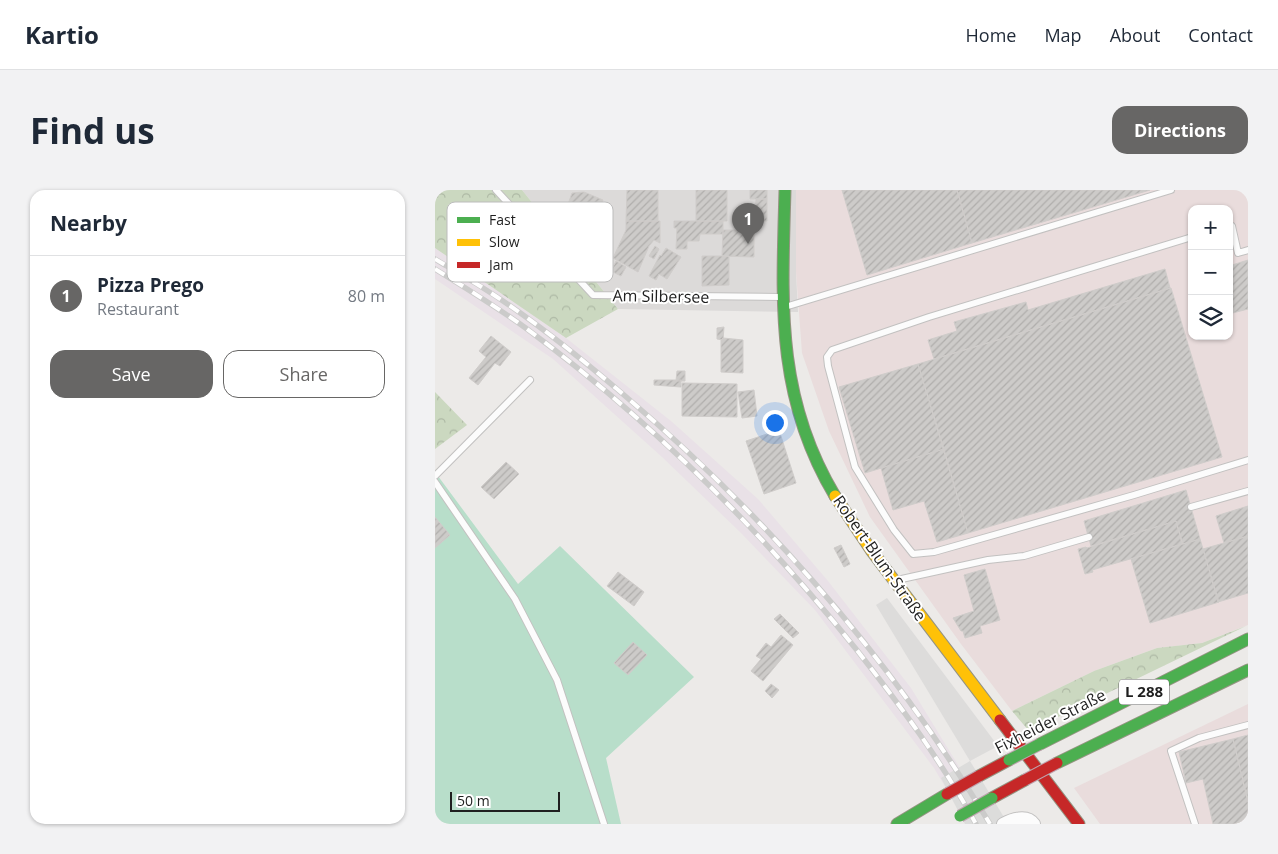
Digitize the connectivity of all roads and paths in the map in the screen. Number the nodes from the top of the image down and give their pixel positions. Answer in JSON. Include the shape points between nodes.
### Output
{"nodes":[{"id":1,"x":496,"y":190,"type":"edge"},
{"id":2,"x":785,"y":190,"type":"edge"},
{"id":3,"x":1171,"y":190,"type":"edge"},
{"id":4,"x":507,"y":202,"type":"edge"},
{"id":5,"x":1233,"y":234,"type":"edge"},
{"id":6,"x":1188,"y":238,"type":"edge"},
{"id":7,"x":1248,"y":250,"type":"edge"},
{"id":8,"x":581,"y":282,"type":"edge"},
{"id":9,"x":783,"y":302,"type":"junction"},
{"id":10,"x":530,"y":380,"type":"dead end"},
{"id":11,"x":1248,"y":460,"type":"edge"},
{"id":12,"x":435,"y":476,"type":"edge"},
{"id":13,"x":435,"y":482,"type":"edge"},
{"id":14,"x":1248,"y":491,"type":"edge"},
{"id":15,"x":1191,"y":507,"type":"dead end"},
{"id":16,"x":1089,"y":537,"type":"dead end"},
{"id":17,"x":895,"y":581,"type":"junction"},
{"id":18,"x":1248,"y":640,"type":"edge"},
{"id":19,"x":1248,"y":670,"type":"edge"},
{"id":20,"x":1248,"y":725,"type":"edge"},
{"id":21,"x":957,"y":818,"type":"dead end"},
{"id":22,"x":1007,"y":822,"type":"edge"},
{"id":23,"x":605,"y":824,"type":"edge"},
{"id":24,"x":897,"y":824,"type":"edge"},
{"id":25,"x":1035,"y":824,"type":"edge"},
{"id":26,"x":1079,"y":824,"type":"edge"},
{"id":27,"x":1195,"y":824,"type":"edge"}],
"edges":[{"from":1,"to":4,"type":"lane","name":"Am Silbersee"},
{"from":2,"to":9,"type":"main road","name":"Robert-Blum-Straße"},
{"from":3,"to":9,"type":"lane","name":"Am Silbersee"},
{"from":5,"to":7,"type":"lane","via":[[1238,253]]},
{"from":6,"to":11,"type":"lane","via":[[832,350],[827,357],[827,366],[855,467],[913,554],[943,549]]},
{"from":8,"to":9,"type":"lane","name":"Am Silbersee","via":[[593,295]]},
{"from":9,"to":17,"type":"main road","name":"Robert-Blum-Straße","via":[[788,366],[809,446],[843,509]]},
{"from":10,"to":12,"type":"lane"},
{"from":13,"to":23,"type":"lane","via":[[515,599],[557,680]]},
{"from":14,"to":15,"type":"lane"},
{"from":16,"to":17,"type":"lane","via":[[1024,556],[988,560]]},
{"from":17,"to":26,"type":"main road","name":"Robert-Blum-Straße"},
{"from":18,"to":24,"type":"main road","name":"Fixheider Straße","number":"L 288","bridge":true,"via":[[1009,760]]},
{"from":19,"to":21,"type":"main road","number":"L 288","bridge":true,"via":[[1057,763]]},
{"from":20,"to":27,"type":"lane","via":[[1199,738],[1171,751]]},
{"from":22,"to":25,"type":"street","via":[[1021,818]]}]}
